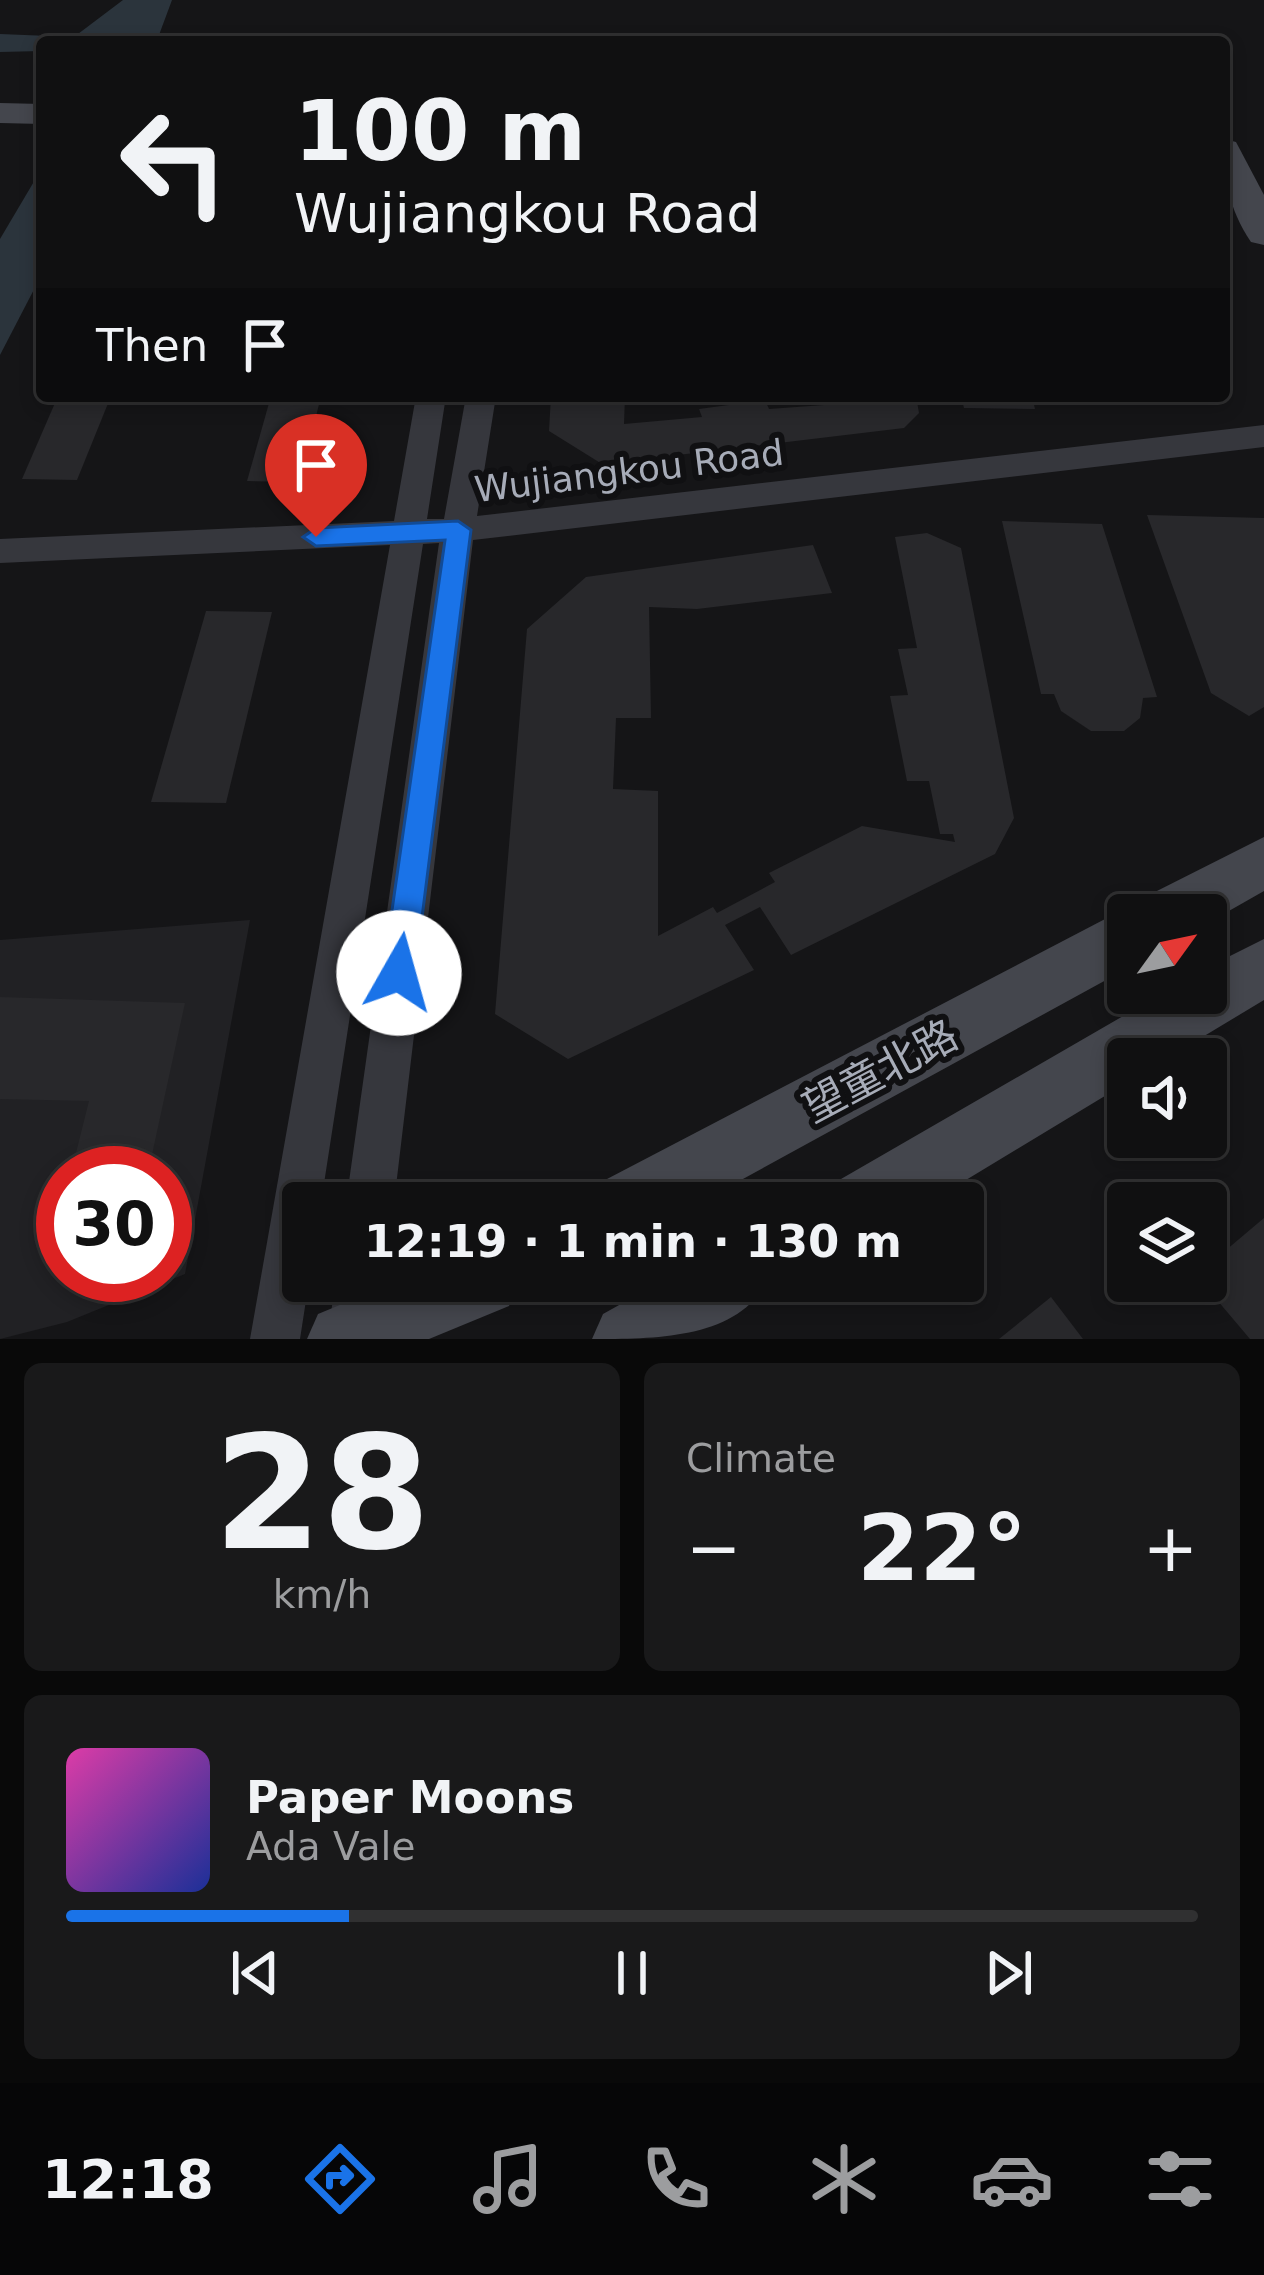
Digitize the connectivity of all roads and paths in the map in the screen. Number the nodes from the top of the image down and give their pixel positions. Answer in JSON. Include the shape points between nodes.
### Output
{"nodes":[{"id":1,"x":0,"y":113,"type":"edge"},
{"id":2,"x":36,"y":114,"type":"edge"},
{"id":3,"x":1263,"y":133,"type":"edge"},
{"id":4,"x":1230,"y":134,"type":"edge"},
{"id":5,"x":1230,"y":162,"type":"edge"},
{"id":6,"x":1264,"y":234,"type":"edge"},
{"id":7,"x":430,"y":402,"type":"edge"},
{"id":8,"x":480,"y":402,"type":"edge"},
{"id":9,"x":1264,"y":436,"type":"edge"},
{"id":10,"x":458,"y":530,"type":"junction"},
{"id":11,"x":406,"y":533,"type":"junction"},
{"id":12,"x":0,"y":551,"type":"edge"},
{"id":13,"x":1264,"y":862,"type":"edge"},
{"id":14,"x":1206,"y":894,"type":"edge"},
{"id":15,"x":1107,"y":948,"type":"edge"},
{"id":16,"x":1264,"y":967,"type":"edge"},
{"id":17,"x":373,"y":1182,"type":"edge"},
{"id":18,"x":670,"y":1182,"type":"edge"},
{"id":19,"x":901,"y":1182,"type":"edge"},
{"id":20,"x":418,"y":1302,"type":"edge"},
{"id":21,"x":694,"y":1302,"type":"edge"},
{"id":22,"x":352,"y":1323,"type":"edge"},
{"id":23,"x":274,"y":1339,"type":"edge"},
{"id":24,"x":628,"y":1339,"type":"edge"}],
"edges":[{"from":1,"to":2,"type":"main road"},
{"from":3,"to":4,"type":"main road"},
{"from":5,"to":6,"type":"main road"},
{"from":7,"to":11,"type":"street"},
{"from":8,"to":10,"type":"street"},
{"from":9,"to":10,"type":"street","name":"Wujiangkou Road"},
{"from":10,"to":11,"type":"street","name":"Wujiangkou Road"},
{"from":10,"to":17,"type":"street"},
{"from":11,"to":12,"type":"street","name":"Wujiangkou Road"},
{"from":11,"to":23,"type":"street"},
{"from":13,"to":14,"type":"main road"},
{"from":15,"to":18,"type":"main road","name":"望童北路"},
{"from":16,"to":19,"type":"main road"},
{"from":20,"to":22,"type":"main road"},
{"from":21,"to":24,"type":"main road"}]}
